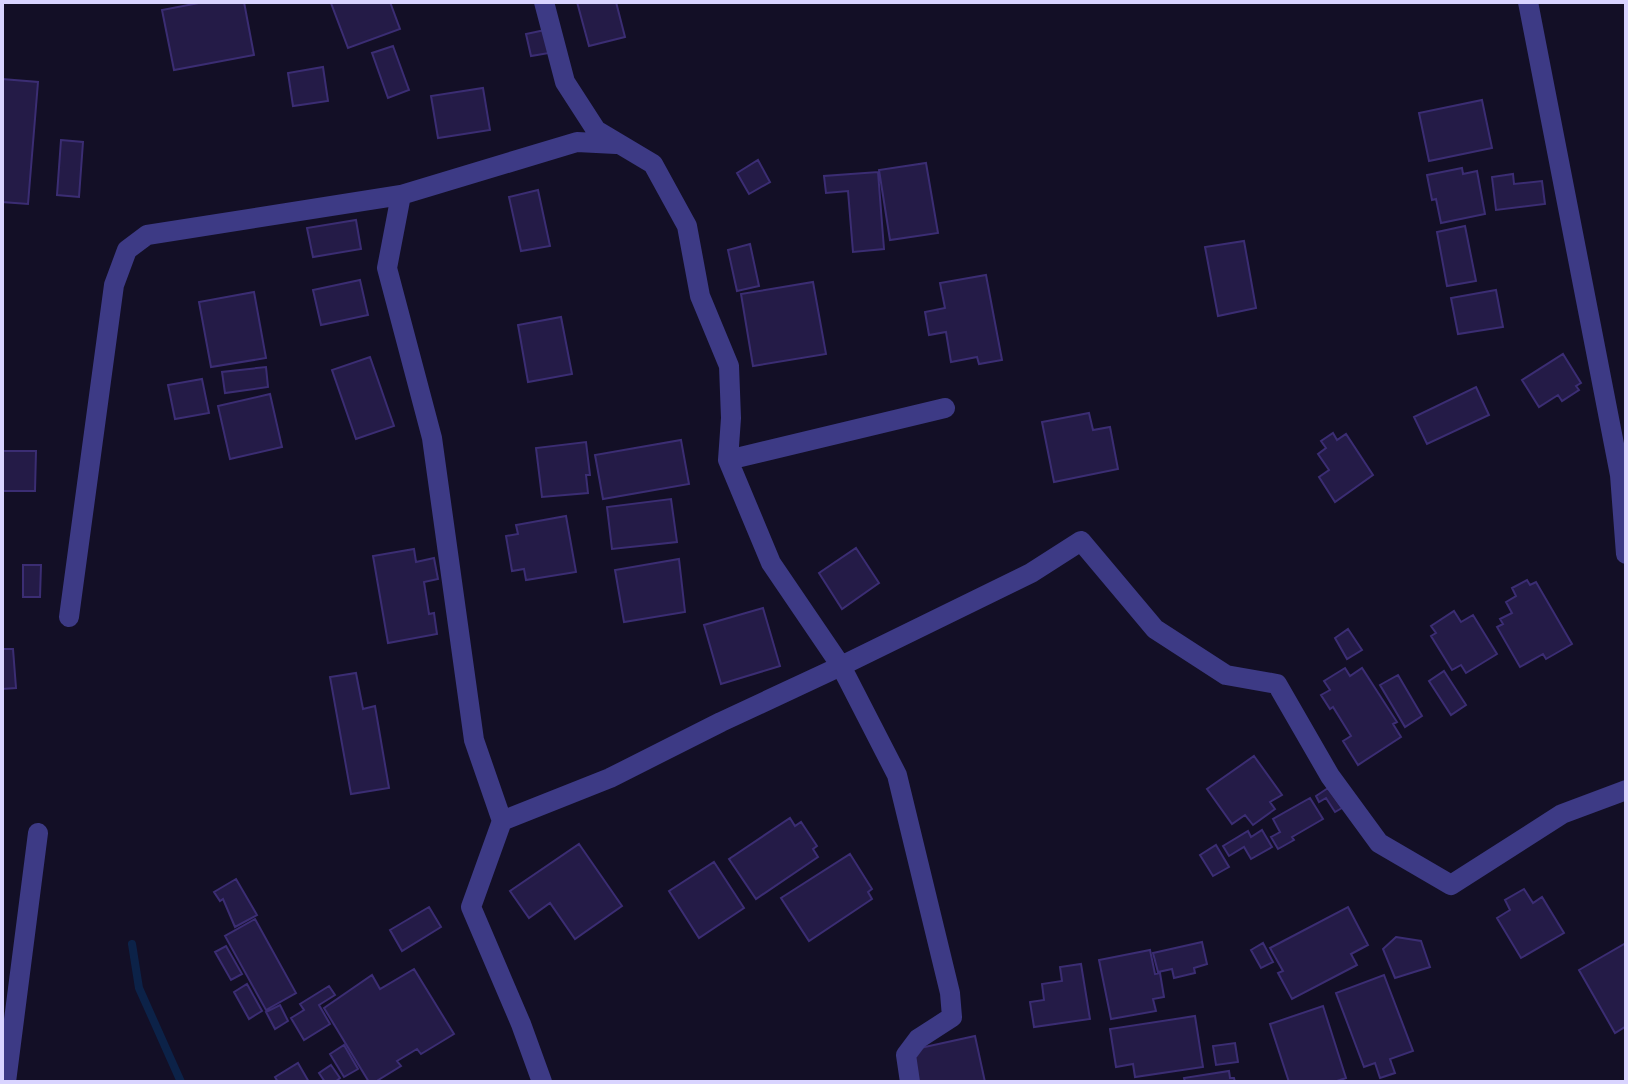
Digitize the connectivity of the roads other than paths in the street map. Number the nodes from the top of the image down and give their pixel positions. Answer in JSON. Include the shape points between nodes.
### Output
{"nodes":[{"id":1,"x":544,"y":2,"type":"edge"},
{"id":2,"x":1528,"y":2,"type":"edge"},
{"id":3,"x":620,"y":145,"type":"junction"},
{"id":4,"x":401,"y":195,"type":"junction"},
{"id":5,"x":945,"y":408,"type":"dead end"},
{"id":6,"x":728,"y":460,"type":"junction"},
{"id":7,"x":1626,"y":554,"type":"edge"},
{"id":8,"x":69,"y":617,"type":"dead end"},
{"id":9,"x":841,"y":666,"type":"junction"},
{"id":10,"x":1626,"y":790,"type":"edge"},
{"id":11,"x":502,"y":821,"type":"junction"},
{"id":12,"x":38,"y":833,"type":"dead end"},
{"id":13,"x":6,"y":1082,"type":"edge"},
{"id":14,"x":542,"y":1082,"type":"edge"},
{"id":15,"x":910,"y":1082,"type":"edge"}],
"edges":[{"from":1,"to":3,"type":"street","via":[[565,82],[596,130]]},
{"from":2,"to":7,"type":"street","via":[[1620,475]]},
{"from":3,"to":4,"type":"street","via":[[577,142]]},
{"from":3,"to":6,"type":"street","via":[[653,164],[687,226],[700,296],[729,366]]},
{"from":4,"to":8,"type":"street","via":[[147,235],[127,250],[114,285]]},
{"from":4,"to":11,"type":"street","via":[[387,268],[432,438],[474,740]]},
{"from":5,"to":6,"type":"street"},
{"from":6,"to":9,"type":"street","via":[[771,563]]},
{"from":9,"to":10,"type":"street","via":[[1031,573],[1081,541],[1155,629],[1226,675],[1277,684],[1330,776],[1379,843],[1451,885],[1562,814]]},
{"from":9,"to":11,"type":"street","via":[[610,778]]},
{"from":9,"to":15,"type":"street","via":[[897,775],[950,993],[952,1017],[918,1039],[906,1055]]},
{"from":11,"to":14,"type":"street","via":[[471,907]]},
{"from":12,"to":13,"type":"street"}]}
